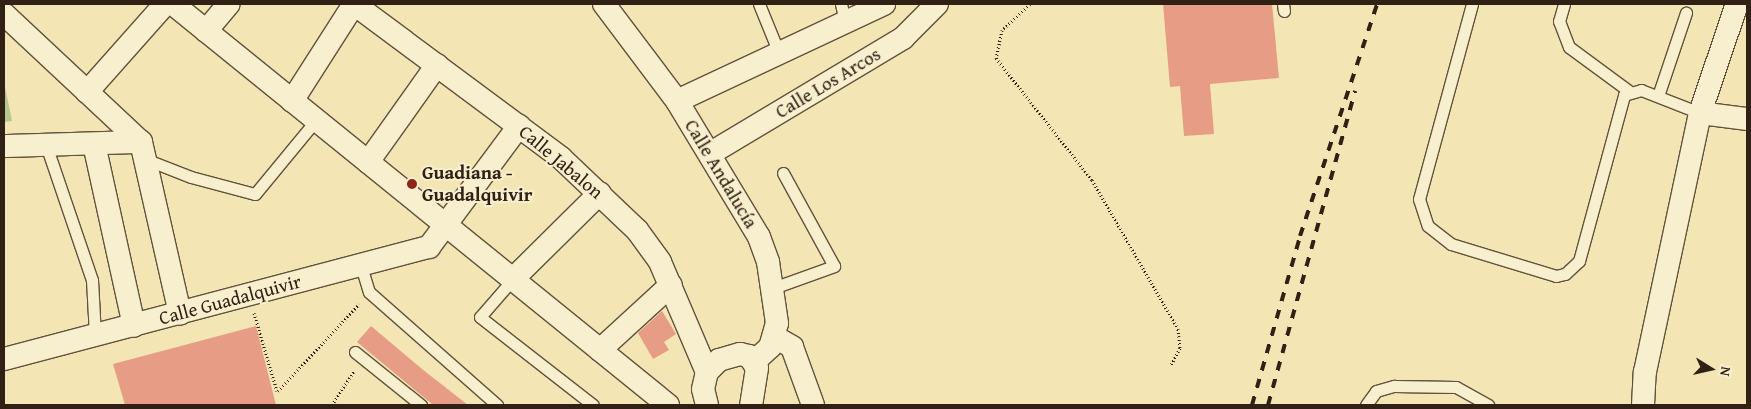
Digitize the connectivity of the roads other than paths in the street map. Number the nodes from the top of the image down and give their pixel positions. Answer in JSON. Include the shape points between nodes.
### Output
{"nodes":[{"id":1,"x":165,"y":4,"type":"edge"},
{"id":2,"x":172,"y":4,"type":"edge"},
{"id":3,"x":229,"y":4,"type":"edge"},
{"id":4,"x":354,"y":4,"type":"edge"},
{"id":5,"x":604,"y":4,"type":"edge"},
{"id":6,"x":760,"y":4,"type":"edge"},
{"id":7,"x":884,"y":4,"type":"edge"},
{"id":8,"x":937,"y":4,"type":"edge"},
{"id":9,"x":1472,"y":4,"type":"edge"},
{"id":10,"x":1564,"y":4,"type":"edge"},
{"id":11,"x":1737,"y":4,"type":"edge"},
{"id":12,"x":1686,"y":12,"type":"dead end"},
{"id":13,"x":843,"y":13,"type":"edge"},
{"id":14,"x":4,"y":14,"type":"edge"},
{"id":15,"x":206,"y":31,"type":"junction"},
{"id":16,"x":779,"y":53,"type":"junction"},
{"id":17,"x":437,"y":65,"type":"junction"},
{"id":18,"x":1629,"y":91,"type":"junction"},
{"id":19,"x":88,"y":92,"type":"junction"},
{"id":20,"x":1658,"y":96,"type":"junction"},
{"id":21,"x":292,"y":101,"type":"junction"},
{"id":22,"x":677,"y":101,"type":"junction"},
{"id":23,"x":1700,"y":113,"type":"junction"},
{"id":24,"x":1747,"y":119,"type":"edge"},
{"id":25,"x":316,"y":120,"type":"junction"},
{"id":26,"x":519,"y":126,"type":"junction"},
{"id":27,"x":94,"y":144,"type":"junction"},
{"id":28,"x":46,"y":145,"type":"junction"},
{"id":29,"x":4,"y":146,"type":"edge"},
{"id":30,"x":143,"y":150,"type":"junction"},
{"id":31,"x":711,"y":153,"type":"junction"},
{"id":32,"x":368,"y":162,"type":"junction"},
{"id":33,"x":783,"y":173,"type":"dead end"},
{"id":34,"x":600,"y":193,"type":"junction"},
{"id":35,"x":445,"y":224,"type":"junction"},
{"id":36,"x":361,"y":266,"type":"junction"},
{"id":37,"x":513,"y":279,"type":"junction"},
{"id":38,"x":671,"y":285,"type":"junction"},
{"id":39,"x":773,"y":288,"type":"junction"},
{"id":40,"x":180,"y":314,"type":"junction"},
{"id":41,"x":134,"y":326,"type":"junction"},
{"id":42,"x":95,"y":336,"type":"junction"},
{"id":43,"x":775,"y":337,"type":"junction"},
{"id":44,"x":600,"y":350,"type":"junction"},
{"id":45,"x":359,"y":355,"type":"road end"},
{"id":46,"x":4,"y":359,"type":"edge"},
{"id":47,"x":755,"y":361,"type":"junction"},
{"id":48,"x":707,"y":372,"type":"junction"},
{"id":49,"x":421,"y":405,"type":"edge"},
{"id":50,"x":497,"y":405,"type":"edge"},
{"id":51,"x":592,"y":405,"type":"edge"},
{"id":52,"x":668,"y":405,"type":"edge"},
{"id":53,"x":707,"y":405,"type":"edge"},
{"id":54,"x":751,"y":405,"type":"edge"},
{"id":55,"x":813,"y":405,"type":"edge"},
{"id":56,"x":1366,"y":405,"type":"edge"},
{"id":57,"x":1488,"y":405,"type":"edge"},
{"id":58,"x":1644,"y":405,"type":"edge"}],
"edges":[{"from":1,"to":19,"type":"street"},
{"from":2,"to":15,"type":"street"},
{"from":3,"to":15,"type":"street"},
{"from":4,"to":17,"type":"street","name":"Calle Jabalon"},
{"from":4,"to":21,"type":"street"},
{"from":5,"to":22,"type":"street","name":"Calle Andalucía"},
{"from":6,"to":16,"type":"lane"},
{"from":7,"to":13,"type":"street"},
{"from":8,"to":31,"type":"street","name":"Calle Los Arcos","via":[[903,38]]},
{"from":9,"to":18,"type":"lane","via":[[1419,199],[1422,213],[1438,236],[1556,276],[1573,268],[1582,251],[1621,99]]},
{"from":10,"to":18,"type":"lane","via":[[1559,21],[1569,47]]},
{"from":11,"to":23,"type":"street"},
{"from":12,"to":20,"type":"lane"},
{"from":13,"to":16,"type":"street"},
{"from":14,"to":19,"type":"street"},
{"from":15,"to":21,"type":"street"},
{"from":16,"to":22,"type":"street"},
{"from":17,"to":26,"type":"street","name":"Calle Jabalon"},
{"from":17,"to":32,"type":"street"},
{"from":18,"to":20,"type":"lane","via":[[1641,90]]},
{"from":19,"to":30,"type":"street"},
{"from":20,"to":23,"type":"lane"},
{"from":21,"to":25,"type":"street"},
{"from":22,"to":31,"type":"street","name":"Calle Andalucía"},
{"from":23,"to":24,"type":"street"},
{"from":23,"to":58,"type":"street","via":[[1645,372]]},
{"from":25,"to":30,"type":"lane","via":[[255,194],[191,177]]},
{"from":25,"to":32,"type":"street"},
{"from":26,"to":34,"type":"street","name":"Calle Jabalon"},
{"from":26,"to":35,"type":"street","name":"Calle Guadalquivir"},
{"from":27,"to":28,"type":"street"},
{"from":27,"to":30,"type":"street"},
{"from":27,"to":41,"type":"street"},
{"from":28,"to":29,"type":"street"},
{"from":28,"to":42,"type":"lane","via":[[92,280]]},
{"from":30,"to":40,"type":"street"},
{"from":31,"to":39,"type":"street","name":"Calle Andalucía","via":[[759,237]]},
{"from":32,"to":35,"type":"street"},
{"from":33,"to":39,"type":"lane","via":[[834,266]]},
{"from":34,"to":37,"type":"street"},
{"from":34,"to":38,"type":"street","name":"Calle Jabalon","via":[[651,247]]},
{"from":35,"to":36,"type":"street","name":"Calle Guadalquivir","via":[[429,247]]},
{"from":35,"to":37,"type":"street"},
{"from":36,"to":40,"type":"street","name":"Calle Guadalquivir"},
{"from":36,"to":50,"type":"lane","via":[[369,292]]},
{"from":37,"to":44,"type":"street"},
{"from":37,"to":51,"type":"lane","via":[[480,317]]},
{"from":38,"to":44,"type":"street"},
{"from":38,"to":48,"type":"street","name":"Calle Jabalon"},
{"from":39,"to":43,"type":"street","name":"Calle Andalucía"},
{"from":40,"to":41,"type":"street","name":"Calle Guadalquivir"},
{"from":41,"to":42,"type":"street","name":"Calle Guadalquivir"},
{"from":42,"to":46,"type":"street","name":"Calle Guadalquivir"},
{"from":43,"to":47,"type":"street"},
{"from":43,"to":55,"type":"street","via":[[792,347]]},
{"from":44,"to":52,"type":"street"},
{"from":45,"to":49,"type":"lane"},
{"from":47,"to":48,"type":"street","via":[[745,354],[729,356]]},
{"from":47,"to":54,"type":"street"},
{"from":48,"to":53,"type":"street","via":[[703,389]]},
{"from":56,"to":57,"type":"lane","via":[[1376,391],[1403,386],[1456,387]]}]}
